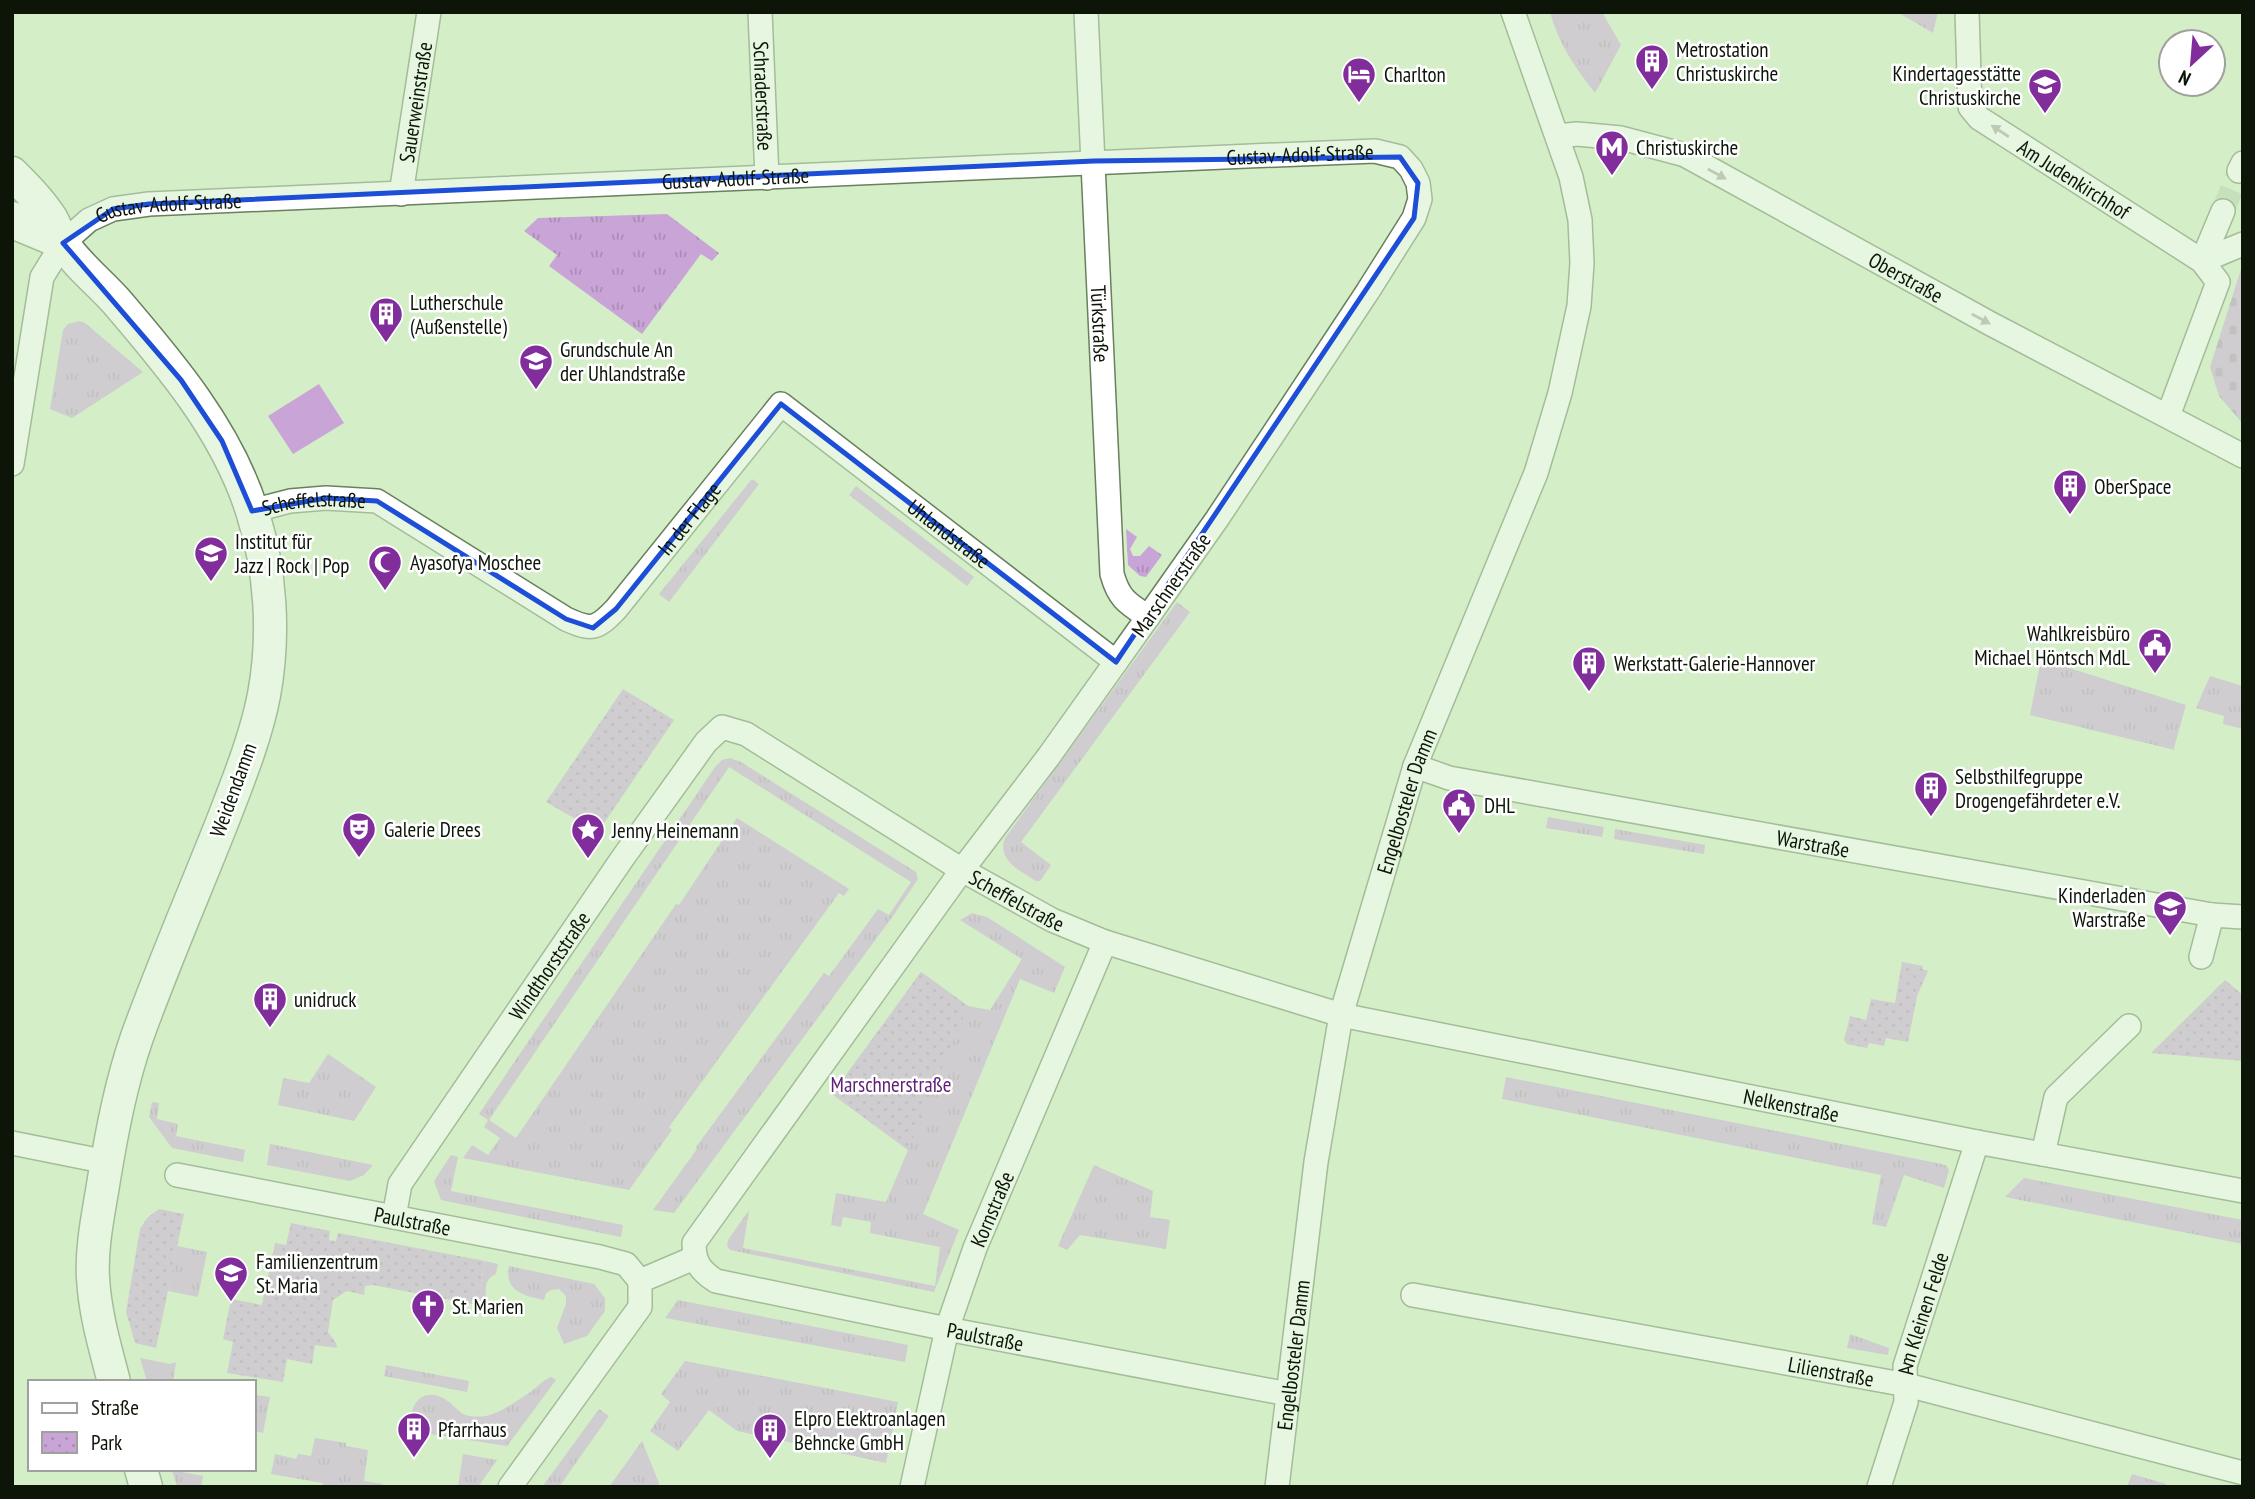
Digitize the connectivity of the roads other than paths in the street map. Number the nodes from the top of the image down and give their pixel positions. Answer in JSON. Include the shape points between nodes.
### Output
{"nodes":[{"id":1,"x":429,"y":12,"type":"edge"},
{"id":2,"x":760,"y":12,"type":"edge"},
{"id":3,"x":1086,"y":12,"type":"edge"},
{"id":4,"x":1513,"y":12,"type":"edge"},
{"id":5,"x":1967,"y":12,"type":"edge"},
{"id":6,"x":1558,"y":136,"type":"junction"},
{"id":7,"x":1094,"y":161,"type":"junction"},
{"id":8,"x":1411,"y":169,"type":"joint"},
{"id":9,"x":12,"y":173,"type":"edge"},
{"id":10,"x":767,"y":178,"type":"junction"},
{"id":11,"x":401,"y":194,"type":"junction"},
{"id":12,"x":2223,"y":211,"type":"tunnel mouth"},
{"id":13,"x":12,"y":218,"type":"edge"},
{"id":14,"x":63,"y":243,"type":"junction"},
{"id":15,"x":2243,"y":244,"type":"edge"},
{"id":16,"x":2202,"y":261,"type":"junction"},
{"id":17,"x":781,"y":404,"type":"joint"},
{"id":18,"x":2168,"y":416,"type":"junction"},
{"id":19,"x":2243,"y":456,"type":"edge"},
{"id":20,"x":12,"y":464,"type":"edge"},
{"id":21,"x":252,"y":511,"type":"junction"},
{"id":22,"x":1148,"y":617,"type":"junction"},
{"id":23,"x":593,"y":628,"type":"joint"},
{"id":24,"x":1116,"y":662,"type":"junction"},
{"id":25,"x":722,"y":727,"type":"joint"},
{"id":26,"x":1415,"y":765,"type":"junction"},
{"id":27,"x":962,"y":870,"type":"junction"},
{"id":28,"x":2212,"y":915,"type":"junction"},
{"id":29,"x":2243,"y":917,"type":"edge"},
{"id":30,"x":1105,"y":942,"type":"junction"},
{"id":31,"x":2201,"y":957,"type":"dead end"},
{"id":32,"x":1341,"y":1015,"type":"junction"},
{"id":33,"x":2129,"y":1026,"type":"dead end"},
{"id":34,"x":1977,"y":1142,"type":"junction"},
{"id":35,"x":12,"y":1143,"type":"edge"},
{"id":36,"x":2043,"y":1154,"type":"junction"},
{"id":37,"x":107,"y":1161,"type":"junction"},
{"id":38,"x":177,"y":1175,"type":"dead end"},
{"id":39,"x":2243,"y":1191,"type":"edge"},
{"id":40,"x":394,"y":1217,"type":"junction"},
{"id":41,"x":694,"y":1258,"type":"junction"},
{"id":42,"x":640,"y":1281,"type":"junction"},
{"id":43,"x":1413,"y":1295,"type":"dead end"},
{"id":44,"x":947,"y":1329,"type":"junction"},
{"id":45,"x":113,"y":1380,"type":"edge"},
{"id":46,"x":1907,"y":1385,"type":"junction"},
{"id":47,"x":1288,"y":1394,"type":"junction"},
{"id":48,"x":2243,"y":1474,"type":"edge"},
{"id":49,"x":510,"y":1487,"type":"edge"},
{"id":50,"x":912,"y":1487,"type":"edge"},
{"id":51,"x":1277,"y":1487,"type":"edge"},
{"id":52,"x":1879,"y":1487,"type":"edge"}],
"edges":[{"from":1,"to":11,"type":"street","name":"Sauerweinstraße"},
{"from":2,"to":10,"type":"street","name":"Schraderstraße"},
{"from":3,"to":7,"type":"street","name":"Türkstraße"},
{"from":4,"to":6,"type":"street","name":"Engelbosteler Damm"},
{"from":16,"to":5,"type":"street","name":"Am Judenkirchhof","one_way":true,"via":[[1979,118],[1970,107]]},
{"from":6,"to":18,"type":"street","name":"Oberstraße","one_way":true,"via":[[1621,138],[1685,155]]},
{"from":6,"to":26,"type":"street","name":"Engelbosteler Damm","via":[[1580,220],[1579,306],[1571,346],[1536,473]]},
{"from":7,"to":8,"type":"street","name":"Gustav-Adolf-Straße","via":[[1375,151],[1400,158]]},
{"from":7,"to":10,"type":"street","name":"Gustav-Adolf-Straße"},
{"from":7,"to":22,"type":"street","name":"Türkstraße","via":[[1112,575],[1117,592]]},
{"from":8,"to":22,"type":"street","name":"Marschnerstraße","via":[[1420,199],[1414,218]]},
{"from":9,"to":14,"type":"main road","name":"Weidendamm","via":[[40,203]]},
{"from":10,"to":11,"type":"street","name":"Gustav-Adolf-Straße"},
{"from":11,"to":14,"type":"street","name":"Gustav-Adolf-Straße","via":[[113,209],[89,220]]},
{"from":12,"to":16,"type":"street"},
{"from":13,"to":14,"type":"main road","name":"Weidendamm"},
{"from":14,"to":20,"type":"street","name":"Gustav-Adolf-Straße","via":[[42,277]]},
{"from":14,"to":21,"type":"main road","name":"Weidendamm","via":[[181,380],[222,441]]},
{"from":15,"to":16,"type":"street"},
{"from":16,"to":18,"type":"street","via":[[2218,282]]},
{"from":17,"to":23,"type":"street","name":"In der Flage","via":[[616,609]]},
{"from":17,"to":24,"type":"street","name":"Uhlandstraße"},
{"from":18,"to":19,"type":"street","name":"Oberstraße"},
{"from":21,"to":23,"type":"street","name":"Scheffelstraße","via":[[326,498],[377,501],[566,619]]},
{"from":21,"to":37,"type":"main road","name":"Weidendamm","via":[[269,597],[264,697],[237,784],[136,1040]]},
{"from":22,"to":24,"type":"street","name":"Marschnerstraße"},
{"from":24,"to":27,"type":"street","name":"Marschnerstraße"},
{"from":25,"to":27,"type":"street","name":"Scheffelstraße","via":[[746,734]]},
{"from":25,"to":40,"type":"street","name":"Windthorststraße","via":[[706,742],[630,848],[407,1173],[400,1184]]},
{"from":26,"to":28,"type":"street","name":"Warstraße","via":[[1455,779]]},
{"from":26,"to":32,"type":"street","name":"Engelbosteler Damm"},
{"from":27,"to":30,"type":"street","name":"Scheffelstraße","via":[[1052,920]]},
{"from":27,"to":41,"type":"street","name":"Marschnerstraße","via":[[706,1224],[694,1243]]},
{"from":28,"to":29,"type":"street"},
{"from":28,"to":31,"type":"street"},
{"from":30,"to":32,"type":"street","name":"Scheffelstraße"},
{"from":30,"to":44,"type":"street","name":"Kornstraße","via":[[975,1248]]},
{"from":32,"to":34,"type":"street","name":"Nelkenstraße"},
{"from":32,"to":47,"type":"street","name":"Engelbosteler Damm","via":[[1316,1162]]},
{"from":33,"to":36,"type":"street","via":[[2056,1097]]},
{"from":34,"to":36,"type":"street","name":"Nelkenstraße"},
{"from":34,"to":46,"type":"street","name":"Am Kleinen Felde","via":[[1905,1367]]},
{"from":35,"to":37,"type":"street"},
{"from":36,"to":39,"type":"street","name":"Nelkenstraße"},
{"from":37,"to":45,"type":"main road","name":"Weidendamm","via":[[93,1275],[97,1315]]},
{"from":38,"to":40,"type":"street","name":"Paulstraße"},
{"from":40,"to":42,"type":"street","name":"Paulstraße","via":[[626,1264]]},
{"from":41,"to":42,"type":"street"},
{"from":41,"to":44,"type":"street","name":"Paulstraße","via":[[702,1273],[716,1281]]},
{"from":42,"to":49,"type":"street","via":[[640,1307]]},
{"from":43,"to":46,"type":"street","name":"Lilienstraße"},
{"from":44,"to":47,"type":"street","name":"Paulstraße"},
{"from":44,"to":50,"type":"street","name":"Kornstraße"},
{"from":46,"to":48,"type":"street","name":"Lilienstraße"},
{"from":46,"to":52,"type":"street","name":"Am Kleinen Felde","via":[[1906,1402]]},
{"from":47,"to":51,"type":"street","name":"Engelbosteler Damm"}]}
